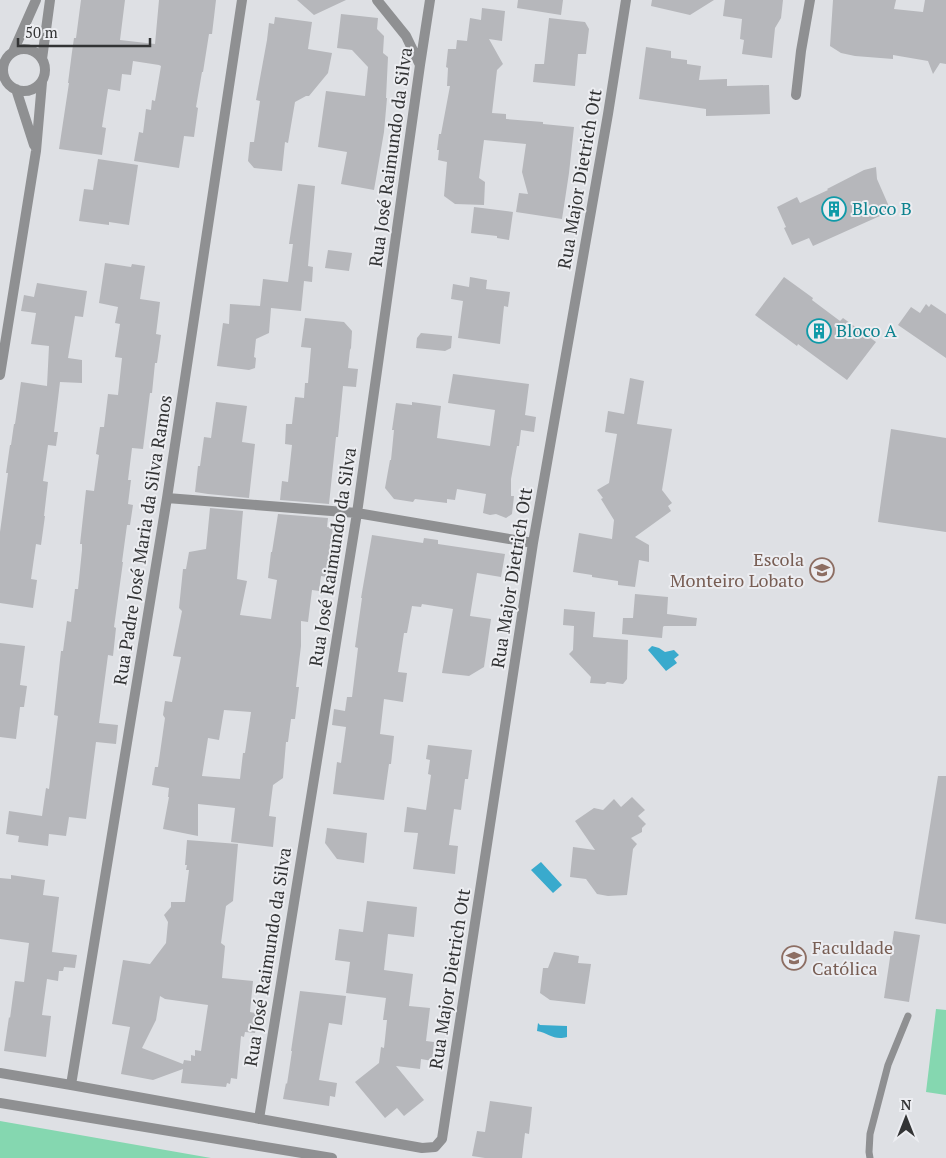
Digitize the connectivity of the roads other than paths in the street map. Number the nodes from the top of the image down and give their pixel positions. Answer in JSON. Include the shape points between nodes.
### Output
{"nodes":[{"id":1,"x":36,"y":0,"type":"edge"},
{"id":2,"x":50,"y":0,"type":"edge"},
{"id":3,"x":242,"y":0,"type":"edge"},
{"id":4,"x":377,"y":0,"type":"edge"},
{"id":5,"x":430,"y":0,"type":"edge"},
{"id":6,"x":626,"y":0,"type":"edge"},
{"id":7,"x":810,"y":0,"type":"edge"},
{"id":8,"x":13,"y":52,"type":"junction"},
{"id":9,"x":42,"y":59,"type":"junction"},
{"id":10,"x":420,"y":65,"type":"junction"},
{"id":11,"x":2,"y":68,"type":"edge"},
{"id":12,"x":42,"y":82,"type":"junction"},
{"id":13,"x":8,"y":86,"type":"edge"},
{"id":14,"x":796,"y":95,"type":"dead end"},
{"id":15,"x":36,"y":151,"type":"junction"},
{"id":16,"x":0,"y":375,"type":"edge"},
{"id":17,"x":167,"y":498,"type":"junction"},
{"id":18,"x":357,"y":513,"type":"junction"},
{"id":19,"x":533,"y":543,"type":"junction"},
{"id":20,"x":908,"y":1016,"type":"dead end"},
{"id":21,"x":0,"y":1073,"type":"edge"},
{"id":22,"x":71,"y":1084,"type":"junction"},
{"id":23,"x":0,"y":1103,"type":"edge"},
{"id":24,"x":258,"y":1118,"type":"junction"},
{"id":25,"x":332,"y":1158,"type":"edge"},
{"id":26,"x":870,"y":1158,"type":"edge"}],
"edges":[{"from":1,"to":8,"type":"street"},
{"from":2,"to":9,"type":"street"},
{"from":3,"to":17,"type":"street","name":"Rua Padre José Maria da Silva Ramos"},
{"from":4,"to":10,"type":"street","via":[[406,36]]},
{"from":5,"to":10,"type":"street","name":"Rua José Raimundo da Silva"},
{"from":6,"to":19,"type":"street","name":"Rua Major Dietrich Ott"},
{"from":7,"to":14,"type":"street"},
{"from":8,"to":9,"type":"street","via":[[26,49]]},
{"from":8,"to":11,"type":"street"},
{"from":9,"to":12,"type":"street","via":[[45,70]]},
{"from":10,"to":18,"type":"street","name":"Rua José Raimundo da Silva"},
{"from":11,"to":13,"type":"street"},
{"from":12,"to":13,"type":"street","via":[[33,89]]},
{"from":12,"to":15,"type":"street"},
{"from":13,"to":15,"type":"street"},
{"from":15,"to":16,"type":"street"},
{"from":17,"to":18,"type":"street"},
{"from":17,"to":22,"type":"street","name":"Rua Padre José Maria da Silva Ramos"},
{"from":18,"to":19,"type":"street"},
{"from":18,"to":24,"type":"street","name":"Rua José Raimundo da Silva"},
{"from":19,"to":24,"type":"street","name":"Rua Major Dietrich Ott","via":[[442,1139],[435,1147],[422,1148]]},
{"from":20,"to":26,"type":"lane","via":[[888,1064],[870,1134]]},
{"from":21,"to":22,"type":"street"},
{"from":22,"to":24,"type":"street"},
{"from":23,"to":25,"type":"street"}]}
